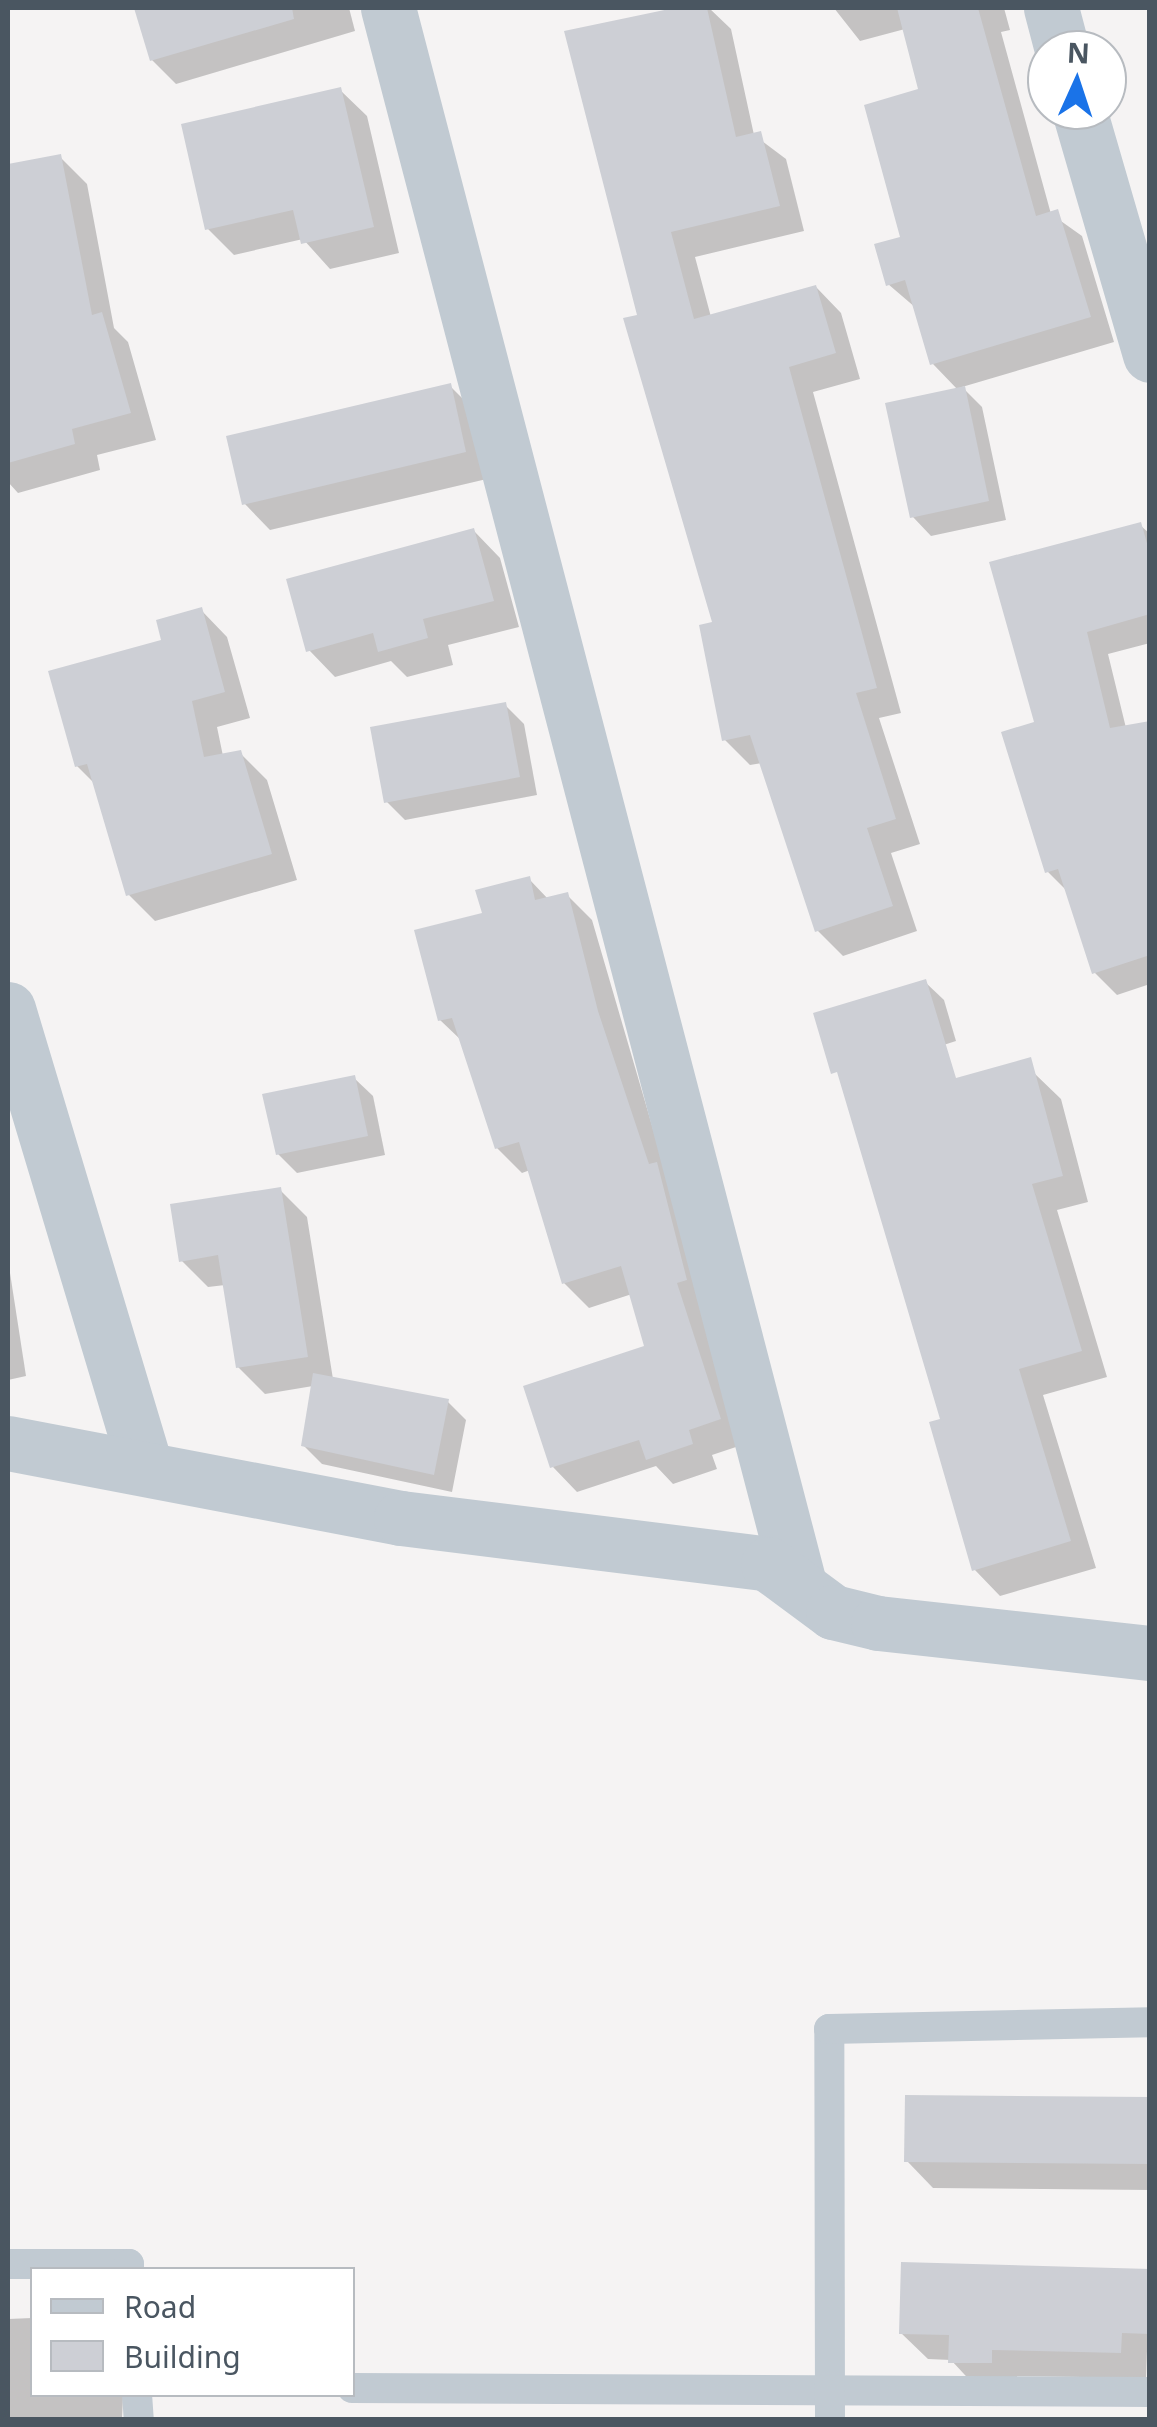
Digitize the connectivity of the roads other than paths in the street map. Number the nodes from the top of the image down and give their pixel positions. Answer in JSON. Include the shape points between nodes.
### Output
{"nodes":[{"id":1,"x":388,"y":8,"type":"edge"},
{"id":2,"x":1085,"y":130,"type":"edge"},
{"id":3,"x":1150,"y":354,"type":"edge"},
{"id":4,"x":8,"y":1009,"type":"edge"},
{"id":5,"x":8,"y":1442,"type":"edge"},
{"id":6,"x":145,"y":1467,"type":"junction"},
{"id":7,"x":798,"y":1580,"type":"junction"},
{"id":8,"x":1150,"y":1653,"type":"edge"},
{"id":9,"x":1150,"y":2022,"type":"edge"},
{"id":10,"x":8,"y":2264,"type":"edge"},
{"id":11,"x":128,"y":2267,"type":"edge"},
{"id":12,"x":829,"y":2386,"type":"junction"},
{"id":13,"x":355,"y":2388,"type":"edge"},
{"id":14,"x":1150,"y":2392,"type":"edge"},
{"id":15,"x":830,"y":2420,"type":"edge"}],
"edges":[{"from":1,"to":7,"type":"street"},
{"from":2,"to":3,"type":"street"},
{"from":4,"to":6,"type":"street"},
{"from":5,"to":6,"type":"street"},
{"from":6,"to":7,"type":"street","via":[[401,1518],[768,1564]]},
{"from":7,"to":8,"type":"street","via":[[833,1612],[878,1623]]},
{"from":9,"to":12,"type":"lane","via":[[829,2029]]},
{"from":10,"to":11,"type":"lane"},
{"from":12,"to":13,"type":"lane"},
{"from":12,"to":14,"type":"lane"},
{"from":12,"to":15,"type":"lane"}]}
